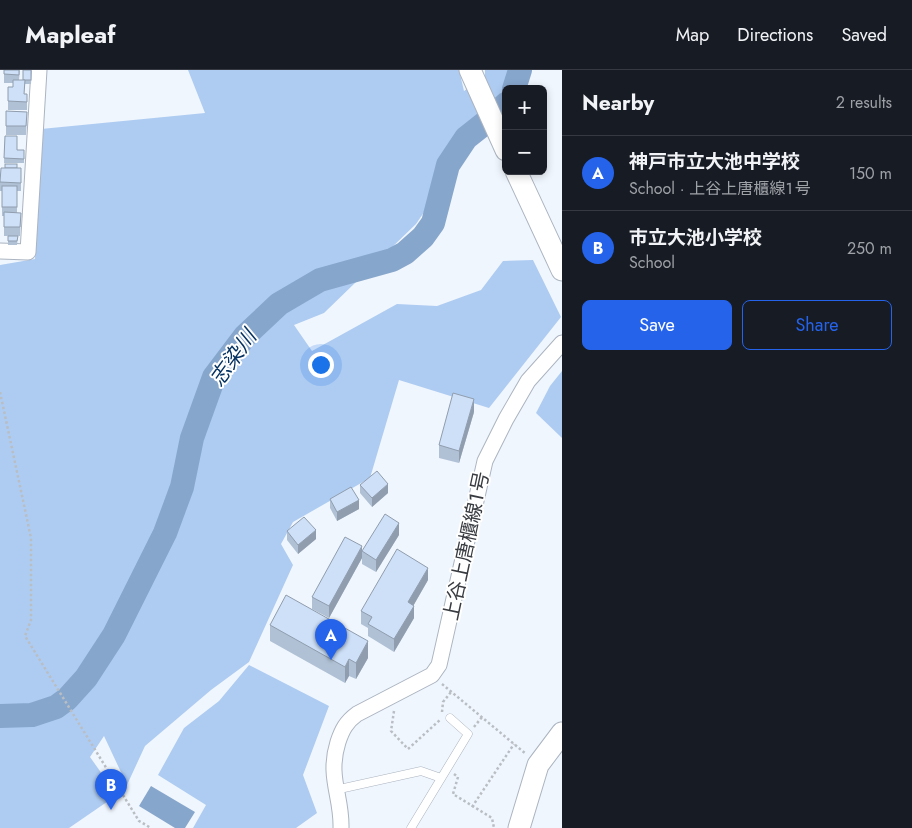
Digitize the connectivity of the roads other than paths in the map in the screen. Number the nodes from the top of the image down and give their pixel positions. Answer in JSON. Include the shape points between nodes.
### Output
{"nodes":[{"id":1,"x":38,"y":70,"type":"edge"},
{"id":2,"x":470,"y":70,"type":"edge"},
{"id":3,"x":502,"y":141,"type":"edge"},
{"id":4,"x":518,"y":175,"type":"edge"},
{"id":5,"x":0,"y":251,"type":"edge"},
{"id":6,"x":562,"y":270,"type":"edge"},
{"id":7,"x":562,"y":343,"type":"edge"},
{"id":8,"x":446,"y":718,"type":"road end"},
{"id":9,"x":562,"y":733,"type":"edge"},
{"id":10,"x":440,"y":778,"type":"junction"},
{"id":11,"x":335,"y":790,"type":"junction"},
{"id":12,"x":341,"y":828,"type":"edge"},
{"id":13,"x":411,"y":828,"type":"edge"},
{"id":14,"x":519,"y":828,"type":"edge"}],
"edges":[{"from":1,"to":5,"type":"street","via":[[28,252]]},
{"from":2,"to":3,"type":"street"},
{"from":4,"to":6,"type":"street"},
{"from":7,"to":11,"type":"street","name":"上谷上唐櫃線１号","via":[[528,382],[485,461],[439,665],[432,675],[349,720],[336,749],[332,771]]},
{"from":8,"to":10,"type":"lane","via":[[468,734]]},
{"from":9,"to":14,"type":"street","via":[[538,765]]},
{"from":10,"to":11,"type":"lane","via":[[421,771]]},
{"from":10,"to":13,"type":"lane"},
{"from":11,"to":12,"type":"street"}]}
